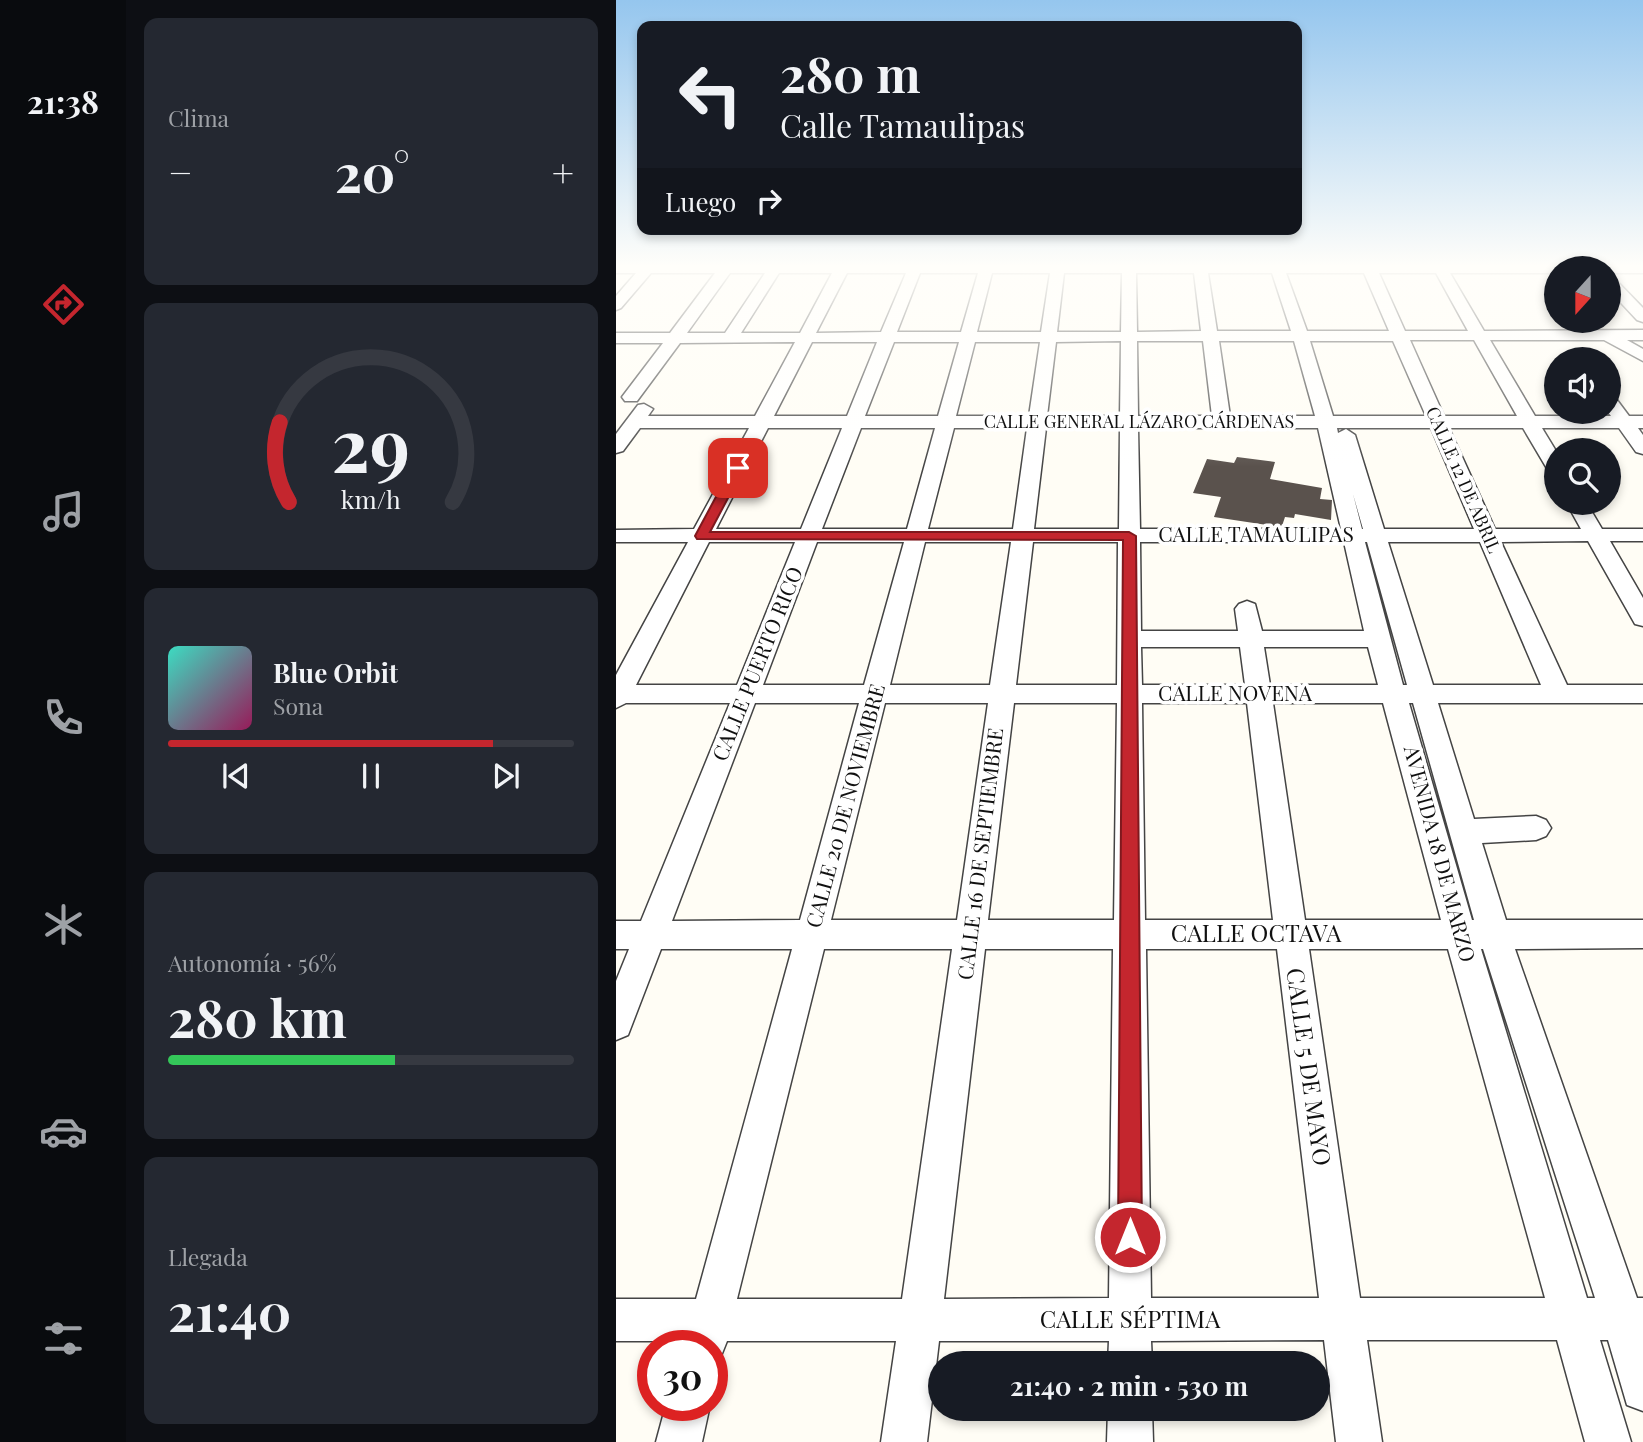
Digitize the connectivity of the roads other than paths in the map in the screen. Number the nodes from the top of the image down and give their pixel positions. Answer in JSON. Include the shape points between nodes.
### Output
{"nodes":[{"id":1,"x":681,"y":332,"type":"edge"},
{"id":2,"x":734,"y":332,"type":"edge"},
{"id":3,"x":809,"y":332,"type":"edge"},
{"id":4,"x":889,"y":332,"type":"edge"},
{"id":5,"x":970,"y":332,"type":"edge"},
{"id":6,"x":1049,"y":332,"type":"edge"},
{"id":7,"x":1129,"y":332,"type":"edge"},
{"id":8,"x":1209,"y":332,"type":"edge"},
{"id":9,"x":1306,"y":332,"type":"edge"},
{"id":10,"x":1397,"y":332,"type":"edge"},
{"id":11,"x":1477,"y":332,"type":"edge"},
{"id":12,"x":1577,"y":333,"type":"edge"},
{"id":13,"x":1616,"y":333,"type":"edge"},
{"id":14,"x":1307,"y":336,"type":"junction"},
{"id":15,"x":1399,"y":336,"type":"junction"},
{"id":16,"x":1479,"y":336,"type":"junction"},
{"id":17,"x":1561,"y":336,"type":"junction"},
{"id":18,"x":887,"y":337,"type":"junction"},
{"id":19,"x":969,"y":337,"type":"junction"},
{"id":20,"x":1048,"y":337,"type":"junction"},
{"id":21,"x":1129,"y":337,"type":"junction"},
{"id":22,"x":1210,"y":337,"type":"junction"},
{"id":23,"x":616,"y":338,"type":"edge"},
{"id":24,"x":677,"y":338,"type":"junction"},
{"id":25,"x":730,"y":338,"type":"junction"},
{"id":26,"x":806,"y":338,"type":"junction"},
{"id":27,"x":1569,"y":347,"type":"edge"},
{"id":28,"x":1643,"y":356,"type":"edge"},
{"id":29,"x":631,"y":399,"type":"edge"},
{"id":30,"x":634,"y":422,"type":"junction"},
{"id":31,"x":762,"y":422,"type":"junction"},
{"id":32,"x":853,"y":422,"type":"junction"},
{"id":33,"x":946,"y":422,"type":"junction"},
{"id":34,"x":1037,"y":422,"type":"junction"},
{"id":35,"x":1129,"y":422,"type":"junction"},
{"id":36,"x":1222,"y":422,"type":"junction"},
{"id":37,"x":1334,"y":422,"type":"junction"},
{"id":38,"x":1438,"y":422,"type":"junction"},
{"id":39,"x":1529,"y":422,"type":"junction"},
{"id":40,"x":1634,"y":422,"type":"edge"},
{"id":41,"x":616,"y":447,"type":"edge"},
{"id":42,"x":1544,"y":448,"type":"edge"},
{"id":43,"x":1643,"y":448,"type":"edge"},
{"id":44,"x":1583,"y":515,"type":"edge"},
{"id":45,"x":1364,"y":535,"type":"junction"},
{"id":46,"x":1488,"y":535,"type":"junction"},
{"id":47,"x":1595,"y":535,"type":"junction"},
{"id":48,"x":1643,"y":535,"type":"edge"},
{"id":49,"x":702,"y":536,"type":"junction"},
{"id":50,"x":808,"y":536,"type":"junction"},
{"id":51,"x":916,"y":536,"type":"junction"},
{"id":52,"x":1022,"y":536,"type":"junction"},
{"id":53,"x":1129,"y":536,"type":"junction"},
{"id":54,"x":616,"y":537,"type":"edge"},
{"id":55,"x":1643,"y":618,"type":"edge"},
{"id":56,"x":1249,"y":625,"type":"junction"},
{"id":57,"x":1130,"y":639,"type":"junction"},
{"id":58,"x":1378,"y":639,"type":"junction"},
{"id":59,"x":746,"y":694,"type":"junction"},
{"id":60,"x":875,"y":694,"type":"junction"},
{"id":61,"x":1002,"y":694,"type":"junction"},
{"id":62,"x":1129,"y":694,"type":"junction"},
{"id":63,"x":1258,"y":694,"type":"junction"},
{"id":64,"x":1558,"y":694,"type":"junction"},
{"id":65,"x":1643,"y":694,"type":"edge"},
{"id":66,"x":1408,"y":695,"type":"junction"},
{"id":67,"x":617,"y":696,"type":"edge"},
{"id":68,"x":1536,"y":828,"type":"dead end"},
{"id":69,"x":1463,"y":832,"type":"junction"},
{"id":70,"x":1460,"y":933,"type":"junction"},
{"id":71,"x":1290,"y":934,"type":"junction"},
{"id":72,"x":1494,"y":934,"type":"junction"},
{"id":73,"x":1643,"y":934,"type":"edge"},
{"id":74,"x":616,"y":935,"type":"edge"},
{"id":75,"x":651,"y":935,"type":"junction"},
{"id":76,"x":812,"y":935,"type":"junction"},
{"id":77,"x":970,"y":935,"type":"junction"},
{"id":78,"x":1130,"y":935,"type":"junction"},
{"id":79,"x":616,"y":1023,"type":"edge"},
{"id":80,"x":920,"y":1319,"type":"junction"},
{"id":81,"x":1633,"y":1319,"type":"edge"},
{"id":82,"x":616,"y":1320,"type":"edge"},
{"id":83,"x":1130,"y":1320,"type":"junction"},
{"id":84,"x":1342,"y":1320,"type":"junction"},
{"id":85,"x":1574,"y":1321,"type":"junction"},
{"id":86,"x":686,"y":1330,"type":"edge"},
{"id":87,"x":708,"y":1330,"type":"edge"},
{"id":88,"x":728,"y":1332,"type":"edge"},
{"id":89,"x":1130,"y":1351,"type":"edge"},
{"id":90,"x":1643,"y":1389,"type":"edge"},
{"id":91,"x":684,"y":1421,"type":"edge"},
{"id":92,"x":1130,"y":1421,"type":"edge"},
{"id":93,"x":679,"y":1442,"type":"edge"},
{"id":94,"x":904,"y":1442,"type":"edge"},
{"id":95,"x":1130,"y":1442,"type":"edge"},
{"id":96,"x":1359,"y":1442,"type":"edge"},
{"id":97,"x":1608,"y":1442,"type":"edge"}],
"edges":[{"from":1,"to":24,"type":"street"},
{"from":2,"to":25,"type":"street"},
{"from":3,"to":26,"type":"street"},
{"from":4,"to":18,"type":"street","name":"CALLE PUERTO RICO"},
{"from":5,"to":19,"type":"street","name":"CALLE 20 DE NOVIEMBRE"},
{"from":6,"to":20,"type":"street","name":"CALLE 16 DE SEPTIEMBRE"},
{"from":7,"to":21,"type":"street"},
{"from":8,"to":22,"type":"street"},
{"from":9,"to":14,"type":"street","name":"AVENIDA 18 DE MARZO"},
{"from":10,"to":15,"type":"street","name":"CALLE 12 DE ABRIL"},
{"from":11,"to":16,"type":"street"},
{"from":12,"to":17,"type":"street"},
{"from":13,"to":28,"type":"street"},
{"from":14,"to":15,"type":"street"},
{"from":14,"to":22,"type":"street"},
{"from":14,"to":37,"type":"street","name":"AVENIDA 18 DE MARZO"},
{"from":15,"to":16,"type":"street"},
{"from":15,"to":38,"type":"street","name":"CALLE 12 DE ABRIL"},
{"from":16,"to":17,"type":"street"},
{"from":16,"to":39,"type":"street"},
{"from":17,"to":27,"type":"street"},
{"from":18,"to":19,"type":"street"},
{"from":18,"to":26,"type":"street"},
{"from":18,"to":32,"type":"street","name":"CALLE PUERTO RICO"},
{"from":19,"to":20,"type":"street"},
{"from":19,"to":33,"type":"street","name":"CALLE 20 DE NOVIEMBRE"},
{"from":20,"to":21,"type":"street"},
{"from":20,"to":34,"type":"street","name":"CALLE 16 DE SEPTIEMBRE"},
{"from":21,"to":22,"type":"street"},
{"from":21,"to":35,"type":"street"},
{"from":22,"to":36,"type":"street"},
{"from":23,"to":24,"type":"street"},
{"from":24,"to":25,"type":"street"},
{"from":24,"to":29,"type":"street"},
{"from":25,"to":26,"type":"street"},
{"from":26,"to":31,"type":"street"},
{"from":29,"to":30,"type":"street"},
{"from":30,"to":31,"type":"street","name":"CALLE GENERAL LÁZARO CÁRDENAS"},
{"from":30,"to":41,"type":"street"},
{"from":31,"to":32,"type":"street","name":"CALLE GENERAL LÁZARO CÁRDENAS"},
{"from":31,"to":49,"type":"street"},
{"from":32,"to":33,"type":"street","name":"CALLE GENERAL LÁZARO CÁRDENAS"},
{"from":32,"to":50,"type":"street","name":"CALLE PUERTO RICO"},
{"from":33,"to":34,"type":"street","name":"CALLE GENERAL LÁZARO CÁRDENAS"},
{"from":33,"to":51,"type":"street","name":"CALLE 20 DE NOVIEMBRE"},
{"from":34,"to":35,"type":"street","name":"CALLE GENERAL LÁZARO CÁRDENAS"},
{"from":34,"to":52,"type":"street","name":"CALLE 16 DE SEPTIEMBRE"},
{"from":35,"to":36,"type":"street","name":"CALLE GENERAL LÁZARO CÁRDENAS"},
{"from":35,"to":53,"type":"street"},
{"from":36,"to":37,"type":"street","name":"CALLE GENERAL LÁZARO CÁRDENAS"},
{"from":37,"to":38,"type":"street","name":"CALLE GENERAL LÁZARO CÁRDENAS"},
{"from":37,"to":45,"type":"street","name":"AVENIDA 18 DE MARZO"},
{"from":38,"to":39,"type":"street","name":"CALLE GENERAL LÁZARO CÁRDENAS"},
{"from":38,"to":46,"type":"street","name":"CALLE 12 DE ABRIL"},
{"from":39,"to":40,"type":"street","name":"CALLE GENERAL LÁZARO CÁRDENAS"},
{"from":39,"to":42,"type":"street"},
{"from":40,"to":43,"type":"street"},
{"from":44,"to":47,"type":"street"},
{"from":45,"to":46,"type":"street","name":"CALLE TAMAULIPAS"},
{"from":45,"to":53,"type":"street","name":"CALLE TAMAULIPAS"},
{"from":45,"to":58,"type":"street","name":"AVENIDA 18 DE MARZO"},
{"from":45,"to":66,"type":"street","name":"AVENIDA 18 DE MARZO"},
{"from":46,"to":47,"type":"street","name":"CALLE TAMAULIPAS"},
{"from":46,"to":64,"type":"street","name":"CALLE 12 DE ABRIL"},
{"from":47,"to":48,"type":"street","name":"CALLE TAMAULIPAS"},
{"from":47,"to":55,"type":"street"},
{"from":49,"to":50,"type":"street","name":"CALLE TAMAULIPAS"},
{"from":49,"to":54,"type":"street","name":"CALLE TAMAULIPAS"},
{"from":49,"to":67,"type":"street"},
{"from":50,"to":51,"type":"street","name":"CALLE TAMAULIPAS"},
{"from":50,"to":59,"type":"street","name":"CALLE PUERTO RICO"},
{"from":51,"to":52,"type":"street","name":"CALLE TAMAULIPAS"},
{"from":51,"to":60,"type":"street","name":"CALLE 20 DE NOVIEMBRE"},
{"from":52,"to":53,"type":"street","name":"CALLE TAMAULIPAS"},
{"from":52,"to":61,"type":"street","name":"CALLE 16 DE SEPTIEMBRE"},
{"from":53,"to":57,"type":"street"},
{"from":56,"to":57,"type":"street"},
{"from":56,"to":58,"type":"street"},
{"from":56,"to":63,"type":"street","name":"CALLE 5 DE MAYO"},
{"from":57,"to":62,"type":"street"},
{"from":58,"to":66,"type":"street","name":"AVENIDA 18 DE MARZO"},
{"from":59,"to":60,"type":"street","name":"CALLE NOVENA"},
{"from":59,"to":67,"type":"street","name":"CALLE NOVENA"},
{"from":59,"to":75,"type":"street","name":"CALLE PUERTO RICO"},
{"from":60,"to":61,"type":"street","name":"CALLE NOVENA"},
{"from":60,"to":76,"type":"street","name":"CALLE 20 DE NOVIEMBRE"},
{"from":61,"to":62,"type":"street","name":"CALLE NOVENA"},
{"from":61,"to":77,"type":"street","name":"CALLE 16 DE SEPTIEMBRE"},
{"from":62,"to":63,"type":"street","name":"CALLE NOVENA"},
{"from":62,"to":78,"type":"street"},
{"from":63,"to":66,"type":"street","name":"CALLE NOVENA"},
{"from":63,"to":71,"type":"street","name":"CALLE 5 DE MAYO"},
{"from":64,"to":65,"type":"street","name":"CALLE NOVENA"},
{"from":64,"to":66,"type":"street","name":"CALLE NOVENA"},
{"from":66,"to":69,"type":"street","name":"AVENIDA 18 DE MARZO"},
{"from":66,"to":70,"type":"street","name":"AVENIDA 18 DE MARZO"},
{"from":68,"to":69,"type":"street"},
{"from":69,"to":72,"type":"street","name":"AVENIDA 18 DE MARZO"},
{"from":70,"to":71,"type":"street","name":"CALLE OCTAVA"},
{"from":70,"to":72,"type":"street","name":"CALLE OCTAVA"},
{"from":70,"to":85,"type":"street","name":"AVENIDA 18 DE MARZO"},
{"from":71,"to":78,"type":"street","name":"CALLE OCTAVA"},
{"from":71,"to":84,"type":"street","name":"CALLE 5 DE MAYO"},
{"from":72,"to":73,"type":"street","name":"CALLE OCTAVA"},
{"from":72,"to":81,"type":"street","name":"AVENIDA 18 DE MARZO"},
{"from":74,"to":75,"type":"street","name":"CALLE OCTAVA"},
{"from":75,"to":76,"type":"street","name":"CALLE OCTAVA"},
{"from":75,"to":79,"type":"street","name":"CALLE PUERTO RICO"},
{"from":76,"to":77,"type":"street","name":"CALLE OCTAVA"},
{"from":76,"to":87,"type":"street","name":"CALLE 20 DE NOVIEMBRE"},
{"from":77,"to":78,"type":"street","name":"CALLE OCTAVA"},
{"from":77,"to":80,"type":"street","name":"CALLE 16 DE SEPTIEMBRE"},
{"from":78,"to":83,"type":"street"},
{"from":80,"to":83,"type":"street","name":"CALLE SÉPTIMA"},
{"from":80,"to":88,"type":"street","name":"CALLE SÉPTIMA"},
{"from":80,"to":94,"type":"street","name":"CALLE 16 DE SEPTIEMBRE"},
{"from":81,"to":85,"type":"street","name":"CALLE SÉPTIMA"},
{"from":81,"to":90,"type":"street","name":"AVENIDA 18 DE MARZO"},
{"from":82,"to":86,"type":"street","name":"CALLE SÉPTIMA"},
{"from":83,"to":84,"type":"street","name":"CALLE SÉPTIMA"},
{"from":83,"to":89,"type":"street"},
{"from":84,"to":85,"type":"street","name":"CALLE SÉPTIMA"},
{"from":84,"to":96,"type":"street","name":"CALLE 5 DE MAYO"},
{"from":85,"to":97,"type":"street","name":"AVENIDA 18 DE MARZO"},
{"from":91,"to":93,"type":"street"},
{"from":92,"to":95,"type":"street"}]}
